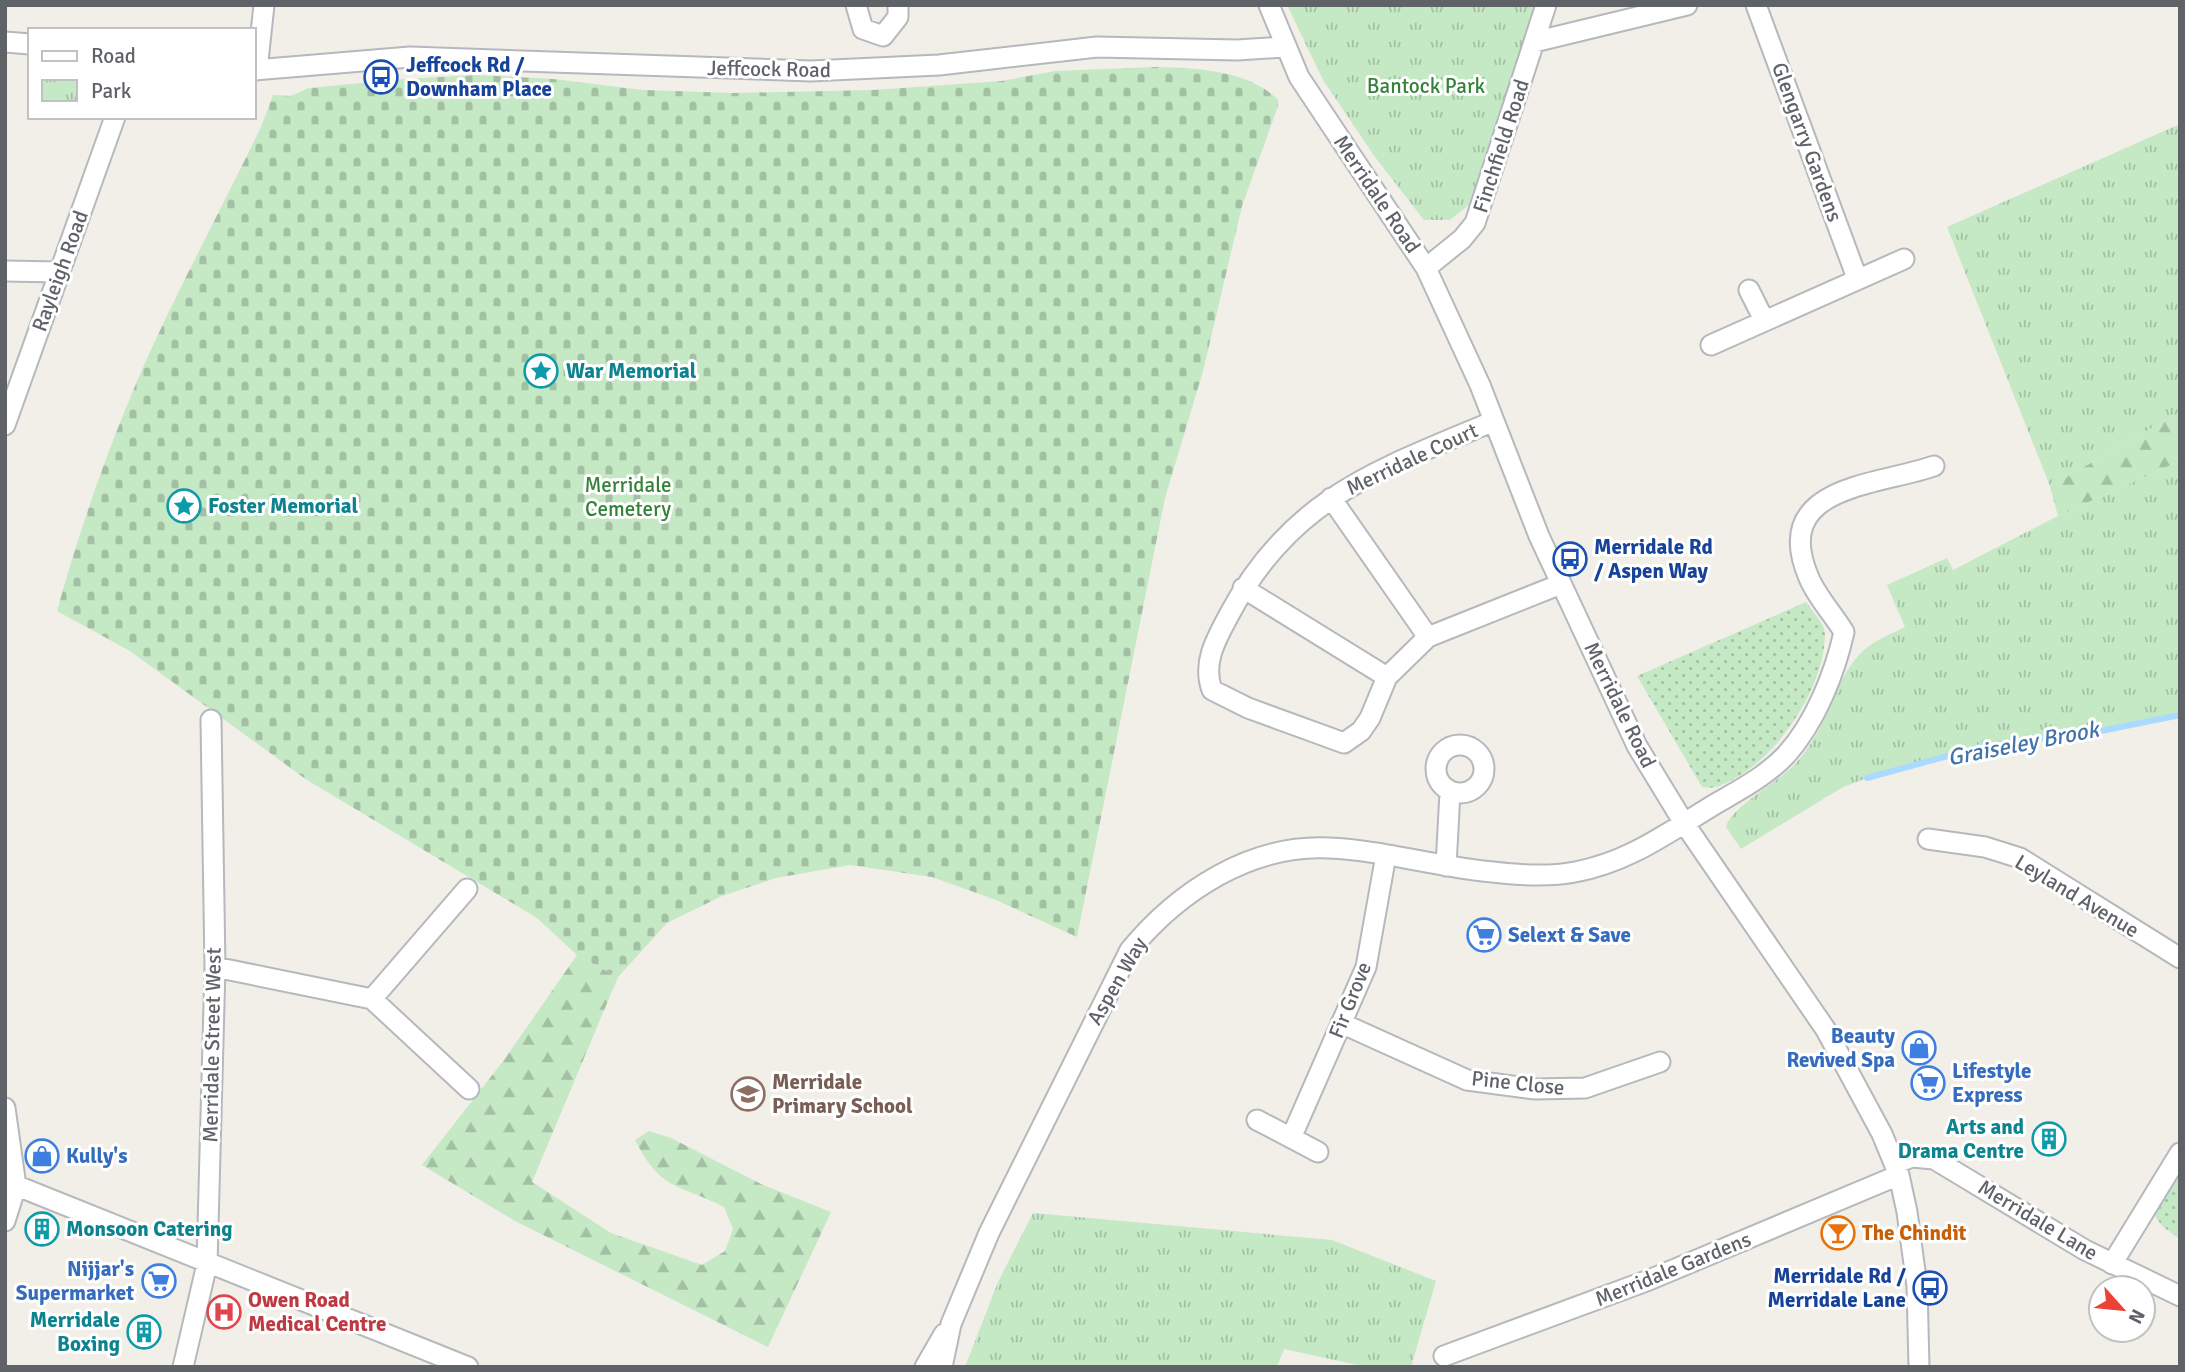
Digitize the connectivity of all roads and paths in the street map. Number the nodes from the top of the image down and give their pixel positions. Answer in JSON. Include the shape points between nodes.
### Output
{"nodes":[{"id":1,"x":264,"y":5,"type":"edge"},
{"id":2,"x":856,"y":5,"type":"edge"},
{"id":3,"x":898,"y":5,"type":"edge"},
{"id":4,"x":1269,"y":5,"type":"edge"},
{"id":5,"x":1546,"y":5,"type":"edge"},
{"id":6,"x":1687,"y":5,"type":"edge"},
{"id":7,"x":1756,"y":5,"type":"edge"},
{"id":8,"x":883,"y":36,"type":"junction"},
{"id":9,"x":5,"y":42,"type":"edge"},
{"id":10,"x":1534,"y":42,"type":"junction"},
{"id":11,"x":28,"y":44,"type":"edge"},
{"id":12,"x":1284,"y":47,"type":"junction"},
{"id":13,"x":256,"y":63,"type":"edge"},
{"id":14,"x":890,"y":68,"type":"junction"},
{"id":15,"x":256,"y":70,"type":"edge"},
{"id":16,"x":114,"y":119,"type":"edge"},
{"id":17,"x":1904,"y":259,"type":"dead end"},
{"id":18,"x":1426,"y":268,"type":"junction"},
{"id":19,"x":5,"y":271,"type":"edge"},
{"id":20,"x":59,"y":272,"type":"junction"},
{"id":21,"x":1857,"y":278,"type":"junction"},
{"id":22,"x":1749,"y":290,"type":"dead end"},
{"id":23,"x":1764,"y":320,"type":"junction"},
{"id":24,"x":1711,"y":345,"type":"dead end"},
{"id":25,"x":1494,"y":421,"type":"junction"},
{"id":26,"x":5,"y":425,"type":"edge"},
{"id":27,"x":1934,"y":466,"type":"dead end"},
{"id":28,"x":1331,"y":498,"type":"junction"},
{"id":29,"x":1560,"y":584,"type":"junction"},
{"id":30,"x":1243,"y":589,"type":"junction"},
{"id":31,"x":1428,"y":637,"type":"junction"},
{"id":32,"x":1387,"y":677,"type":"junction"},
{"id":33,"x":211,"y":720,"type":"dead end"},
{"id":34,"x":1450,"y":792,"type":"dead end"},
{"id":35,"x":1684,"y":823,"type":"junction"},
{"id":36,"x":1928,"y":839,"type":"dead end"},
{"id":37,"x":1386,"y":855,"type":"junction"},
{"id":38,"x":1446,"y":866,"type":"junction"},
{"id":39,"x":467,"y":889,"type":"dead end"},
{"id":40,"x":2180,"y":958,"type":"edge"},
{"id":41,"x":215,"y":967,"type":"junction"},
{"id":42,"x":372,"y":999,"type":"junction"},
{"id":43,"x":1341,"y":1023,"type":"junction"},
{"id":44,"x":1660,"y":1062,"type":"dead end"},
{"id":45,"x":469,"y":1089,"type":"dead end"},
{"id":46,"x":5,"y":1108,"type":"edge"},
{"id":47,"x":1257,"y":1121,"type":"dead end"},
{"id":48,"x":1291,"y":1138,"type":"junction"},
{"id":49,"x":1318,"y":1152,"type":"dead end"},
{"id":50,"x":2180,"y":1153,"type":"edge"},
{"id":51,"x":1898,"y":1169,"type":"junction"},
{"id":52,"x":11,"y":1183,"type":"edge"},
{"id":53,"x":5,"y":1221,"type":"edge"},
{"id":54,"x":207,"y":1264,"type":"junction"},
{"id":55,"x":2112,"y":1264,"type":"junction"},
{"id":56,"x":2180,"y":1296,"type":"edge"},
{"id":57,"x":951,"y":1324,"type":"junction"},
{"id":58,"x":1444,"y":1356,"type":"dead end"},
{"id":59,"x":183,"y":1367,"type":"edge"},
{"id":60,"x":468,"y":1367,"type":"edge"},
{"id":61,"x":925,"y":1367,"type":"edge"},
{"id":62,"x":942,"y":1367,"type":"edge"},
{"id":63,"x":1919,"y":1367,"type":"edge"}],
"edges":[{"from":1,"to":13,"type":"street"},
{"from":2,"to":8,"type":"street","via":[[863,29]]},
{"from":3,"to":8,"type":"street","via":[[898,17]]},
{"from":4,"to":12,"type":"street","name":"Merridale Road"},
{"from":5,"to":10,"type":"street","name":"Finchfield Road"},
{"from":6,"to":10,"type":"street"},
{"from":7,"to":21,"type":"street","name":"Glengarry Gardens"},
{"from":8,"to":14,"type":"street"},
{"from":9,"to":11,"type":"street"},
{"from":10,"to":18,"type":"street","name":"Finchfield Road","via":[[1475,223]]},
{"from":12,"to":14,"type":"street","name":"Jeffcock Road","via":[[1097,47]]},
{"from":12,"to":18,"type":"street","name":"Merridale Road","via":[[1311,98]]},
{"from":14,"to":15,"type":"street","name":"Jeffcock Road","via":[[740,70],[410,57]]},
{"from":16,"to":20,"type":"street","name":"Rayleigh Road"},
{"from":17,"to":21,"type":"street"},
{"from":18,"to":25,"type":"street","name":"Merridale Road"},
{"from":19,"to":20,"type":"street"},
{"from":20,"to":26,"type":"street","name":"Rayleigh Road"},
{"from":21,"to":23,"type":"street"},
{"from":22,"to":23,"type":"street"},
{"from":23,"to":24,"type":"street"},
{"from":25,"to":28,"type":"street","name":"Merridale Court","via":[[1374,472]]},
{"from":25,"to":29,"type":"street","name":"Merridale Road"},
{"from":27,"to":35,"type":"street","name":"Aspen Way","via":[[1838,492],[1817,503],[1808,515],[1801,544],[1804,562],[1844,632],[1839,656],[1809,720],[1785,756],[1758,779]]},
{"from":28,"to":30,"type":"street","name":"Merridale Court","via":[[1279,541]]},
{"from":28,"to":31,"type":"street","name":"Merridale Court"},
{"from":29,"to":31,"type":"street","name":"Merridale Court"},
{"from":29,"to":35,"type":"street","name":"Merridale Road","via":[[1637,746]]},
{"from":30,"to":32,"type":"street"},
{"from":30,"to":32,"type":"street","name":"Merridale Court","via":[[1210,654],[1207,675],[1212,690],[1344,743],[1361,732]]},
{"from":31,"to":32,"type":"street","name":"Merridale Court"},
{"from":33,"to":41,"type":"street","name":"Merridale Street West"},
{"from":34,"to":38,"type":"street"},
{"from":35,"to":38,"type":"street","name":"Aspen Way","via":[[1644,850],[1574,872],[1514,874]]},
{"from":35,"to":51,"type":"street","name":"Merridale Road","via":[[1826,1030]]},
{"from":36,"to":40,"type":"street","name":"Leyland Avenue","via":[[1985,847],[2020,858]]},
{"from":37,"to":38,"type":"street","name":"Aspen Way"},
{"from":37,"to":43,"type":"street","name":"Fir Grove","via":[[1366,967]]},
{"from":37,"to":57,"type":"street","name":"Aspen Way","via":[[1328,847],[1247,862],[1216,876],[1153,922],[1130,950],[1081,1044],[989,1233]]},
{"from":39,"to":42,"type":"street"},
{"from":41,"to":42,"type":"street"},
{"from":41,"to":54,"type":"street","name":"Merridale Street West"},
{"from":42,"to":45,"type":"street"},
{"from":43,"to":44,"type":"street","name":"Pine Close","via":[[1467,1080],[1535,1089],[1585,1088]]},
{"from":43,"to":48,"type":"street","name":"Fir Grove"},
{"from":46,"to":52,"type":"street"},
{"from":47,"to":48,"type":"street"},
{"from":48,"to":49,"type":"street"},
{"from":50,"to":55,"type":"street"},
{"from":51,"to":55,"type":"street","name":"Merridale Lane","via":[[1912,1157],[1934,1159]]},
{"from":51,"to":58,"type":"street","name":"Merridale Gardens","via":[[1649,1280]]},
{"from":51,"to":63,"type":"street","name":"Merridale Road","via":[[1917,1286]]},
{"from":52,"to":53,"type":"street"},
{"from":52,"to":54,"type":"street"},
{"from":54,"to":59,"type":"street","name":"Merridale Street West"},
{"from":54,"to":60,"type":"street"},
{"from":55,"to":56,"type":"street","name":"Merridale Lane"},
{"from":57,"to":61,"type":"street"},
{"from":57,"to":62,"type":"street","name":"Aspen Way"}]}
